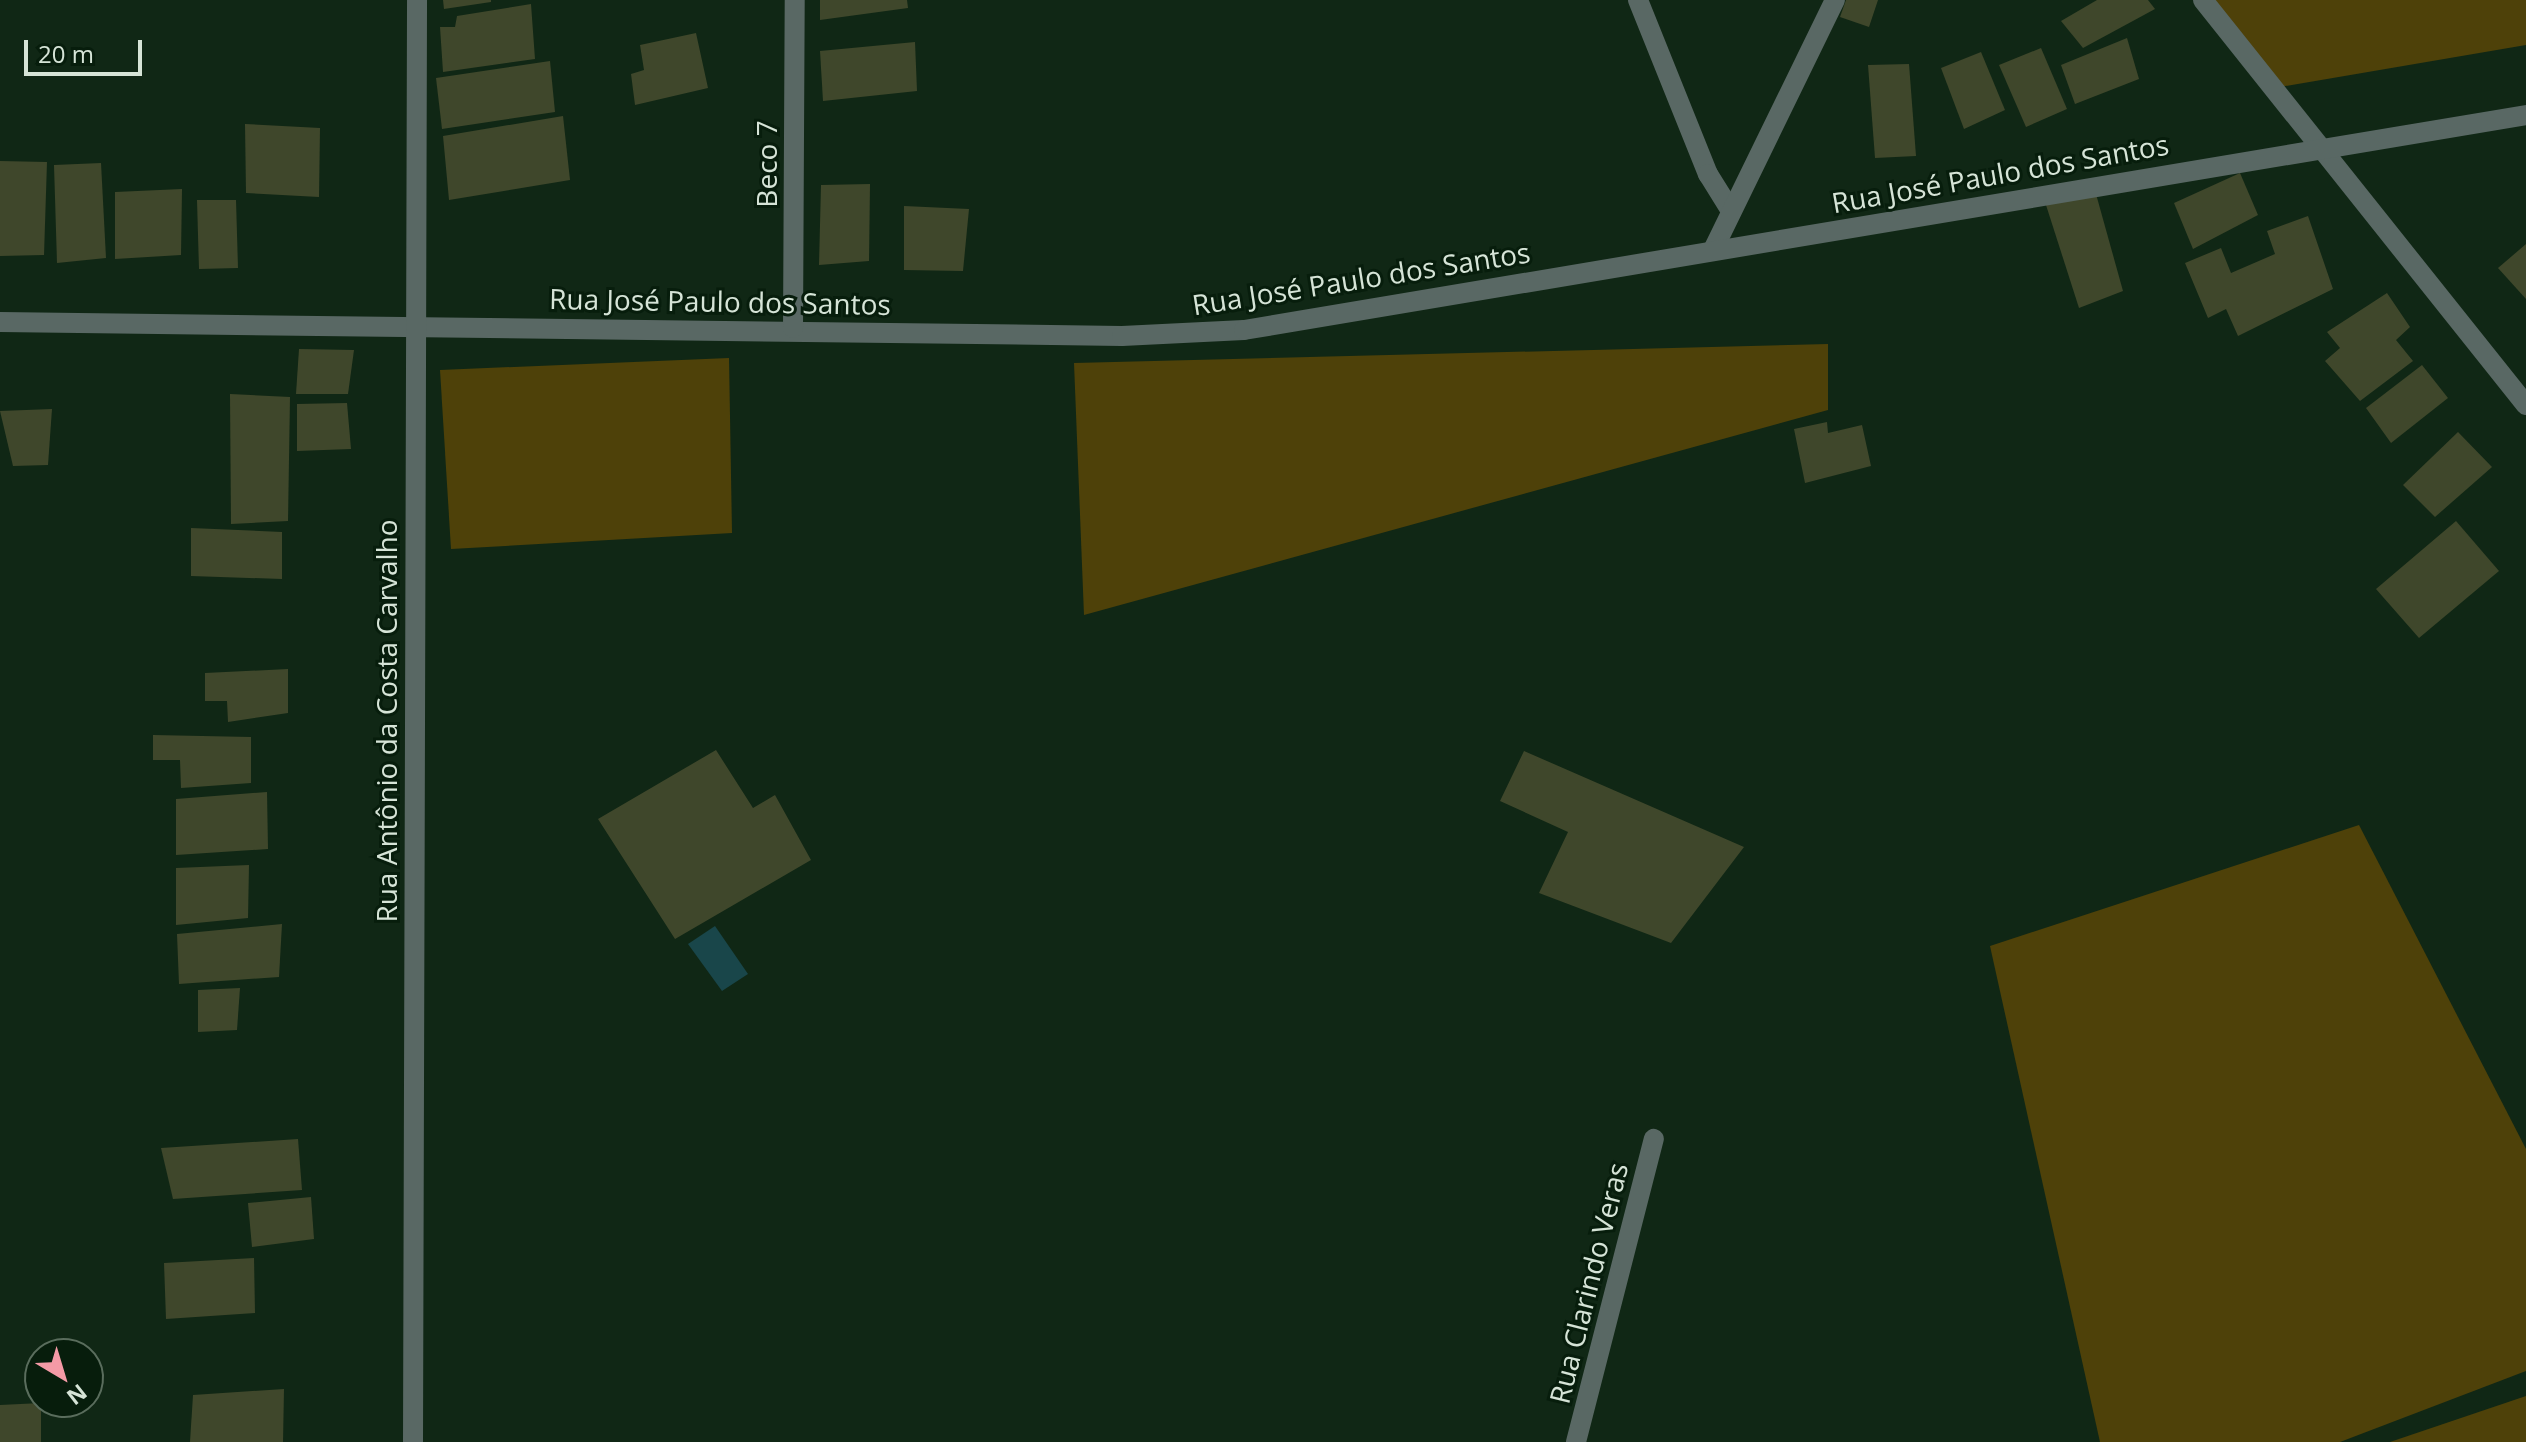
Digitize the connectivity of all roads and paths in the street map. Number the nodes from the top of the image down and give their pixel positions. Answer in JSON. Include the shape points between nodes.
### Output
{"nodes":[{"id":1,"x":417,"y":0,"type":"edge"},
{"id":2,"x":795,"y":0,"type":"edge"},
{"id":3,"x":1638,"y":0,"type":"edge"},
{"id":4,"x":1835,"y":0,"type":"edge"},
{"id":5,"x":2203,"y":0,"type":"edge"},
{"id":6,"x":2526,"y":115,"type":"edge"},
{"id":7,"x":2321,"y":148,"type":"junction"},
{"id":8,"x":1731,"y":211,"type":"junction"},
{"id":9,"x":1713,"y":250,"type":"junction"},
{"id":10,"x":0,"y":322,"type":"edge"},
{"id":11,"x":414,"y":326,"type":"junction"},
{"id":12,"x":793,"y":328,"type":"junction"},
{"id":13,"x":2526,"y":405,"type":"edge"},
{"id":14,"x":1654,"y":1139,"type":"dead end"},
{"id":15,"x":413,"y":1442,"type":"edge"},
{"id":16,"x":1576,"y":1442,"type":"edge"}],
"edges":[{"from":1,"to":11,"type":"street","name":"Rua Antônio da Costa Carvalho"},
{"from":2,"to":12,"type":"street","name":"Beco 7"},
{"from":3,"to":8,"type":"street","via":[[1708,174]]},
{"from":4,"to":8,"type":"street"},
{"from":5,"to":7,"type":"street"},
{"from":6,"to":7,"type":"street","name":"Rua José Paulo dos Santos"},
{"from":7,"to":9,"type":"street","name":"Rua José Paulo dos Santos"},
{"from":7,"to":13,"type":"street"},
{"from":8,"to":9,"type":"street"},
{"from":9,"to":12,"type":"street","name":"Rua José Paulo dos Santos","via":[[1244,330],[1122,336]]},
{"from":10,"to":11,"type":"street","name":"Rua José Paulo dos Santos"},
{"from":11,"to":12,"type":"street","name":"Rua José Paulo dos Santos"},
{"from":11,"to":15,"type":"street","name":"Rua Antônio da Costa Carvalho"},
{"from":14,"to":16,"type":"street","name":"Rua Clarindo Veras"}]}
